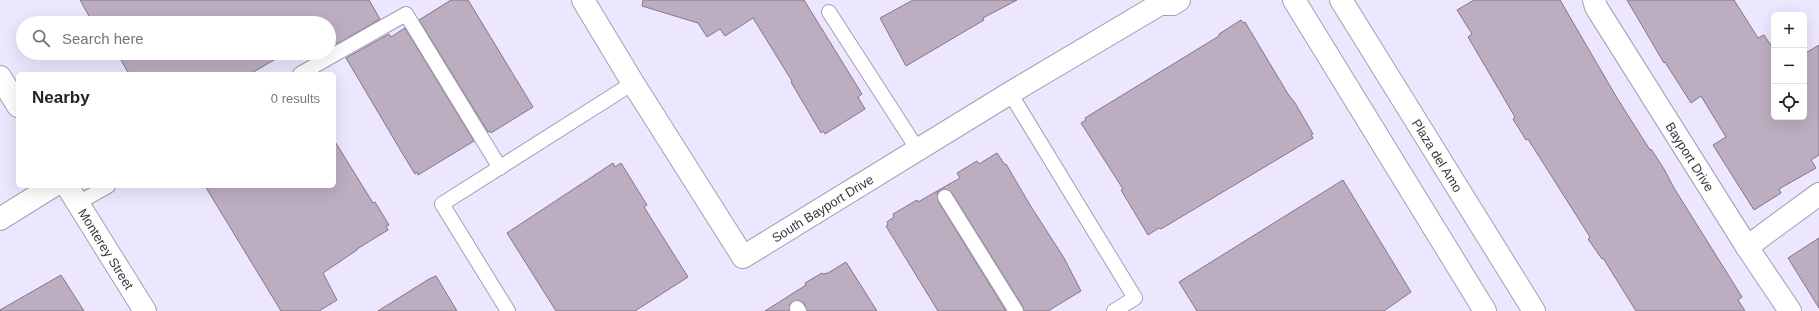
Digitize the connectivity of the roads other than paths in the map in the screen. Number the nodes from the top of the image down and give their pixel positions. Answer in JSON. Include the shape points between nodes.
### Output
{"nodes":[{"id":1,"x":583,"y":0,"type":"edge"},
{"id":2,"x":1294,"y":0,"type":"edge"},
{"id":3,"x":1341,"y":0,"type":"edge"},
{"id":4,"x":1594,"y":0,"type":"edge"},
{"id":5,"x":1158,"y":3,"type":"edge"},
{"id":6,"x":828,"y":12,"type":"dead end"},
{"id":7,"x":336,"y":54,"type":"edge"},
{"id":8,"x":325,"y":60,"type":"edge"},
{"id":9,"x":304,"y":72,"type":"edge"},
{"id":10,"x":0,"y":77,"type":"edge"},
{"id":11,"x":633,"y":83,"type":"junction"},
{"id":12,"x":1010,"y":93,"type":"junction"},
{"id":13,"x":16,"y":103,"type":"edge"},
{"id":14,"x":918,"y":150,"type":"junction"},
{"id":15,"x":500,"y":168,"type":"junction"},
{"id":16,"x":50,"y":188,"type":"edge"},
{"id":17,"x":100,"y":188,"type":"edge"},
{"id":18,"x":1819,"y":194,"type":"edge"},
{"id":19,"x":73,"y":195,"type":"edge"},
{"id":20,"x":945,"y":197,"type":"dead end"},
{"id":21,"x":0,"y":219,"type":"edge"},
{"id":22,"x":1747,"y":247,"type":"junction"},
{"id":23,"x":145,"y":311,"type":"edge"},
{"id":24,"x":508,"y":311,"type":"edge"},
{"id":25,"x":1016,"y":311,"type":"edge"},
{"id":26,"x":1114,"y":311,"type":"edge"},
{"id":27,"x":1485,"y":311,"type":"edge"},
{"id":28,"x":1534,"y":311,"type":"edge"},
{"id":29,"x":1790,"y":311,"type":"edge"}],
"edges":[{"from":1,"to":11,"type":"street","name":"South Bayport Drive"},
{"from":2,"to":27,"type":"street"},
{"from":3,"to":28,"type":"street","name":"Plaza del Amo"},
{"from":4,"to":22,"type":"street","name":"Bayport Drive"},
{"from":5,"to":12,"type":"street","name":"South Bayport Drive"},
{"from":6,"to":14,"type":"lane"},
{"from":7,"to":15,"type":"lane","via":[[406,14]]},
{"from":8,"to":9,"type":"lane"},
{"from":10,"to":13,"type":"street"},
{"from":11,"to":14,"type":"street","name":"South Bayport Drive","via":[[743,257]]},
{"from":11,"to":15,"type":"lane"},
{"from":12,"to":14,"type":"street","name":"South Bayport Drive"},
{"from":12,"to":26,"type":"lane","via":[[1135,298]]},
{"from":15,"to":24,"type":"lane","via":[[442,204]]},
{"from":16,"to":21,"type":"street"},
{"from":17,"to":19,"type":"lane"},
{"from":18,"to":22,"type":"street"},
{"from":19,"to":23,"type":"street","name":"Monterey Street"},
{"from":20,"to":25,"type":"lane"},
{"from":22,"to":29,"type":"street","name":"Bayport Drive"}]}
